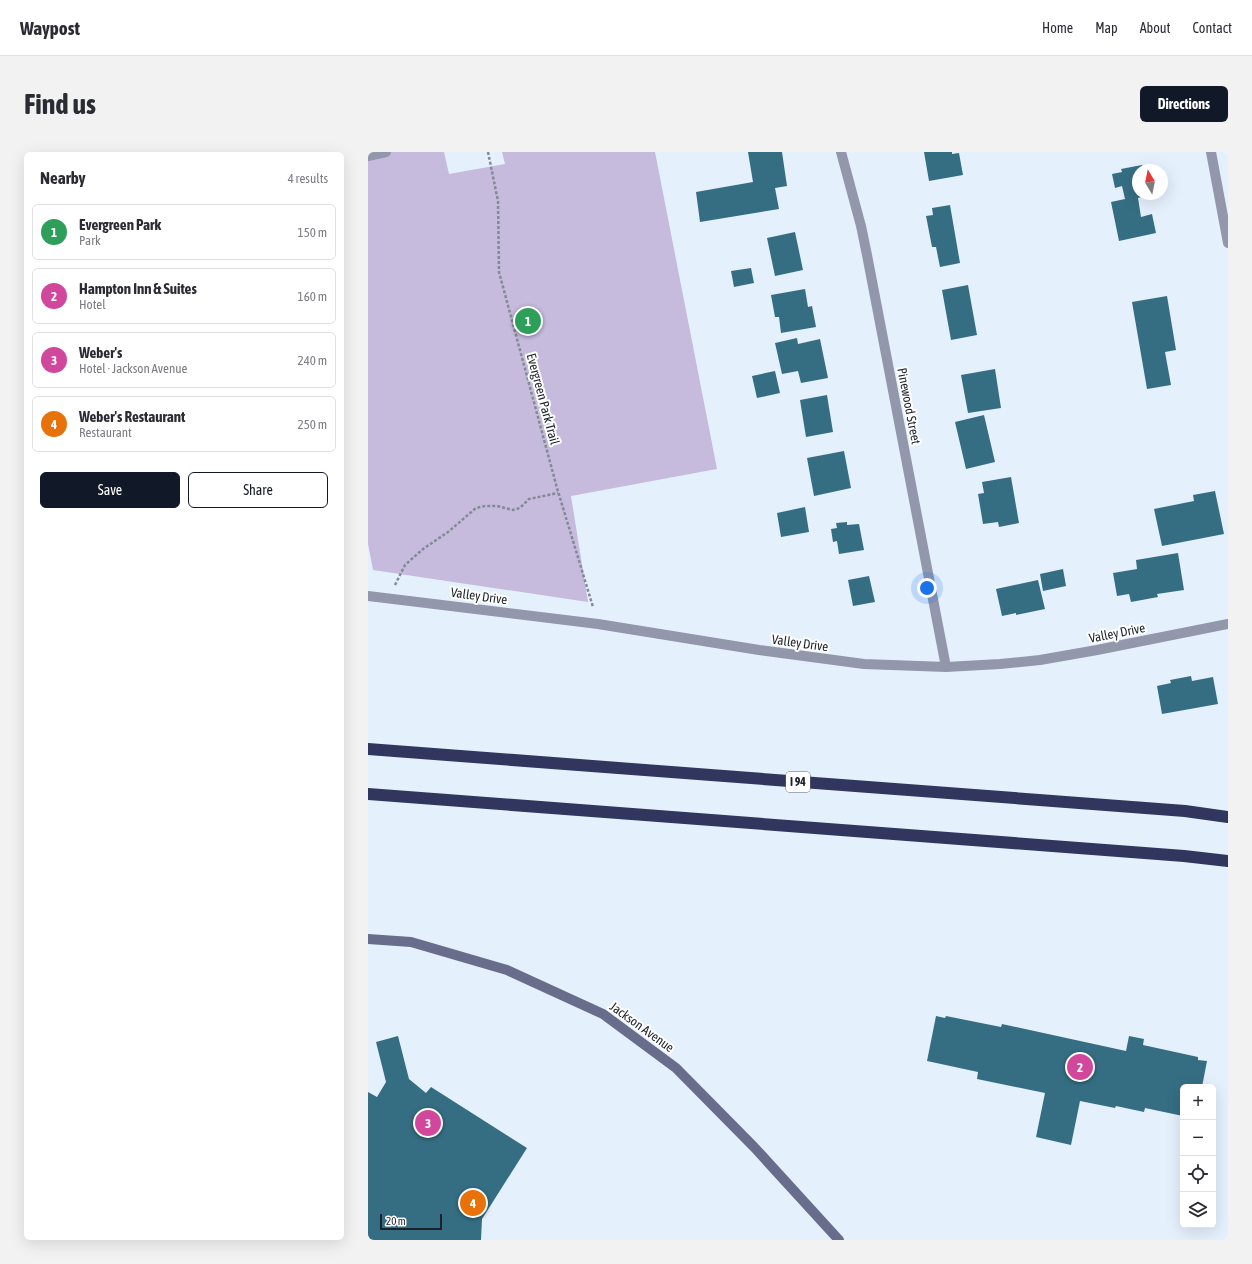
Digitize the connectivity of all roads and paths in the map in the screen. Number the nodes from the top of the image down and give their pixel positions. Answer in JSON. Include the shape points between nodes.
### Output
{"nodes":[{"id":1,"x":386,"y":152,"type":"edge"},
{"id":2,"x":488,"y":152,"type":"edge"},
{"id":3,"x":841,"y":152,"type":"edge"},
{"id":4,"x":1211,"y":152,"type":"edge"},
{"id":5,"x":368,"y":156,"type":"edge"},
{"id":6,"x":1228,"y":243,"type":"edge"},
{"id":7,"x":558,"y":493,"type":"junction"},
{"id":8,"x":368,"y":596,"type":"edge"},
{"id":9,"x":388,"y":598,"type":"junction"},
{"id":10,"x":598,"y":624,"type":"junction"},
{"id":11,"x":1228,"y":624,"type":"edge"},
{"id":12,"x":946,"y":667,"type":"junction"},
{"id":13,"x":368,"y":749,"type":"edge"},
{"id":14,"x":368,"y":794,"type":"edge"},
{"id":15,"x":1228,"y":817,"type":"edge"},
{"id":16,"x":1228,"y":862,"type":"edge"},
{"id":17,"x":368,"y":939,"type":"edge"},
{"id":18,"x":839,"y":1240,"type":"edge"}],
"edges":[{"from":1,"to":5,"type":"street"},
{"from":2,"to":7,"type":"path","name":"Evergreen Park Trail","via":[[498,201],[499,272]]},
{"from":3,"to":12,"type":"street","name":"Pinewood Street","via":[[867,255]]},
{"from":4,"to":6,"type":"street"},
{"from":7,"to":9,"type":"path","via":[[530,499],[520,508],[513,510],[497,506],[476,508],[405,565]]},
{"from":7,"to":10,"type":"path","name":"Evergreen Park Trail"},
{"from":8,"to":9,"type":"street","name":"Valley Drive"},
{"from":9,"to":10,"type":"street","name":"Valley Drive"},
{"from":10,"to":12,"type":"street","name":"Valley Drive","via":[[864,664]]},
{"from":11,"to":12,"type":"street","name":"Valley Drive","via":[[1040,660]]},
{"from":13,"to":15,"type":"highway","number":"I 94","via":[[1185,811]]},
{"from":14,"to":16,"type":"highway","via":[[1184,856]]},
{"from":17,"to":18,"type":"main road","name":"Jackson Avenue","via":[[411,942],[507,970],[603,1014],[676,1068],[754,1147]]}]}
